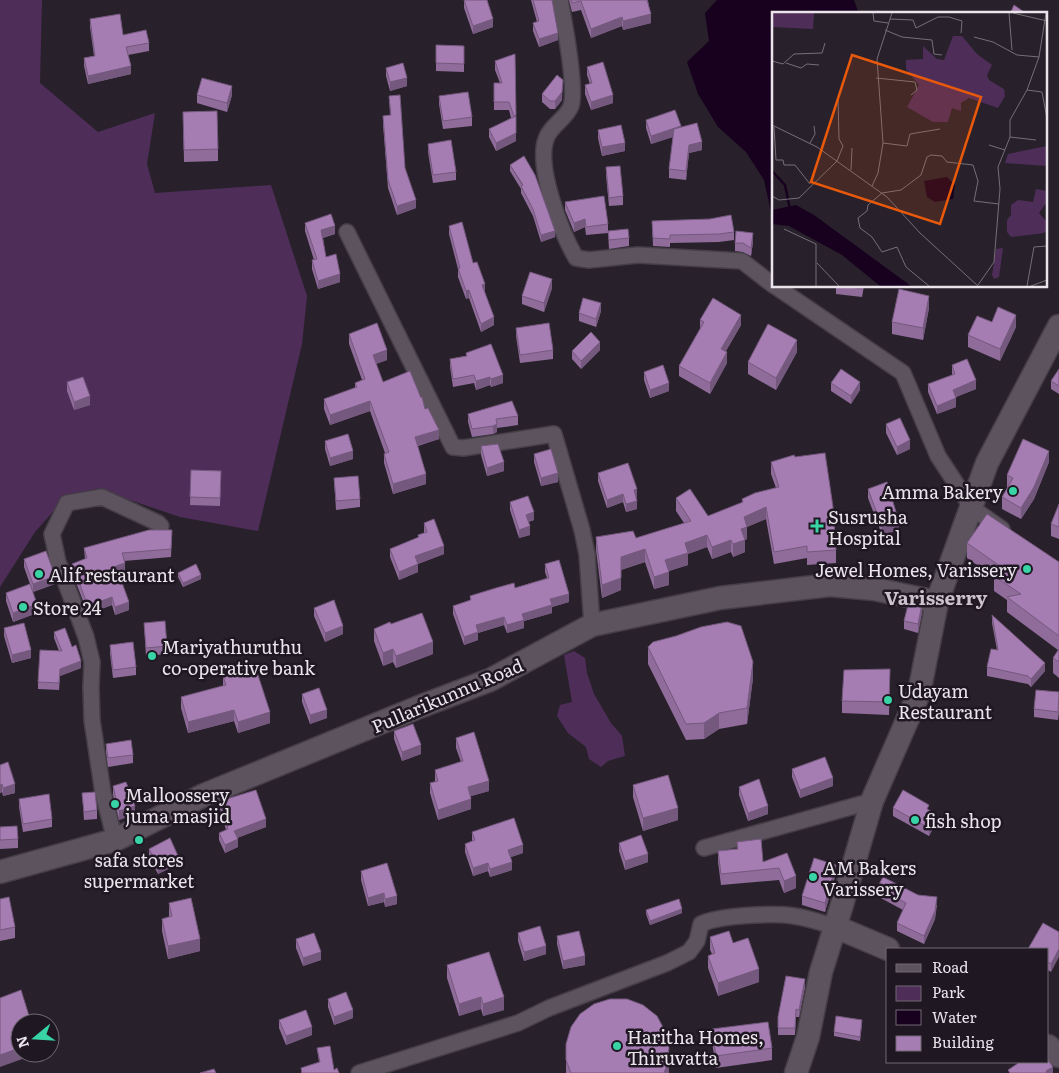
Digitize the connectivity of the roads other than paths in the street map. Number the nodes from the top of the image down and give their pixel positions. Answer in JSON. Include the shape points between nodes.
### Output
{"nodes":[{"id":1,"x":560,"y":0,"type":"edge"},
{"id":2,"x":347,"y":232,"type":"dead end"},
{"id":3,"x":772,"y":284,"type":"edge"},
{"id":4,"x":777,"y":288,"type":"edge"},
{"id":5,"x":1059,"y":326,"type":"edge"},
{"id":6,"x":972,"y":508,"type":"junction"},
{"id":7,"x":161,"y":526,"type":"dead end"},
{"id":8,"x":1012,"y":535,"type":"edge"},
{"id":9,"x":937,"y":602,"type":"junction"},
{"id":10,"x":592,"y":625,"type":"junction"},
{"id":11,"x":872,"y":802,"type":"junction"},
{"id":12,"x":115,"y":840,"type":"junction"},
{"id":13,"x":704,"y":848,"type":"dead end"},
{"id":14,"x":0,"y":872,"type":"edge"},
{"id":15,"x":836,"y":927,"type":"junction"},
{"id":16,"x":886,"y":948,"type":"edge"},
{"id":17,"x":1049,"y":1047,"type":"edge"},
{"id":18,"x":1059,"y":1056,"type":"edge"},
{"id":19,"x":359,"y":1073,"type":"edge"},
{"id":20,"x":796,"y":1073,"type":"edge"}],
"edges":[{"from":1,"to":3,"type":"street","via":[[573,96],[571,108],[546,136],[542,151],[562,230],[576,258],[589,260],[638,255],[742,261]]},
{"from":2,"to":10,"type":"street","via":[[453,447],[554,434],[582,530]]},
{"from":4,"to":6,"type":"street","via":[[903,373],[938,456]]},
{"from":5,"to":6,"type":"main road","via":[[997,442]]},
{"from":6,"to":8,"type":"street"},
{"from":6,"to":9,"type":"main road"},
{"from":7,"to":12,"type":"street","via":[[102,497],[67,502],[52,534],[58,562],[92,662],[92,720],[103,793]]},
{"from":9,"to":10,"type":"main road","name":"Pullarikunnu Road","via":[[874,589],[830,585],[720,598]]},
{"from":9,"to":11,"type":"main road","via":[[920,693]]},
{"from":10,"to":12,"type":"main road","name":"Pullarikunnu Road","via":[[490,680],[204,795]]},
{"from":11,"to":13,"type":"street"},
{"from":11,"to":15,"type":"main road"},
{"from":12,"to":14,"type":"main road","name":"Pullarikunnu Road"},
{"from":15,"to":16,"type":"main road"},
{"from":15,"to":19,"type":"street","via":[[794,916],[710,920],[701,924],[690,952],[667,964],[549,1008],[518,1023]]},
{"from":15,"to":20,"type":"main road","via":[[821,972],[808,1037]]},
{"from":17,"to":18,"type":"main road"}]}
